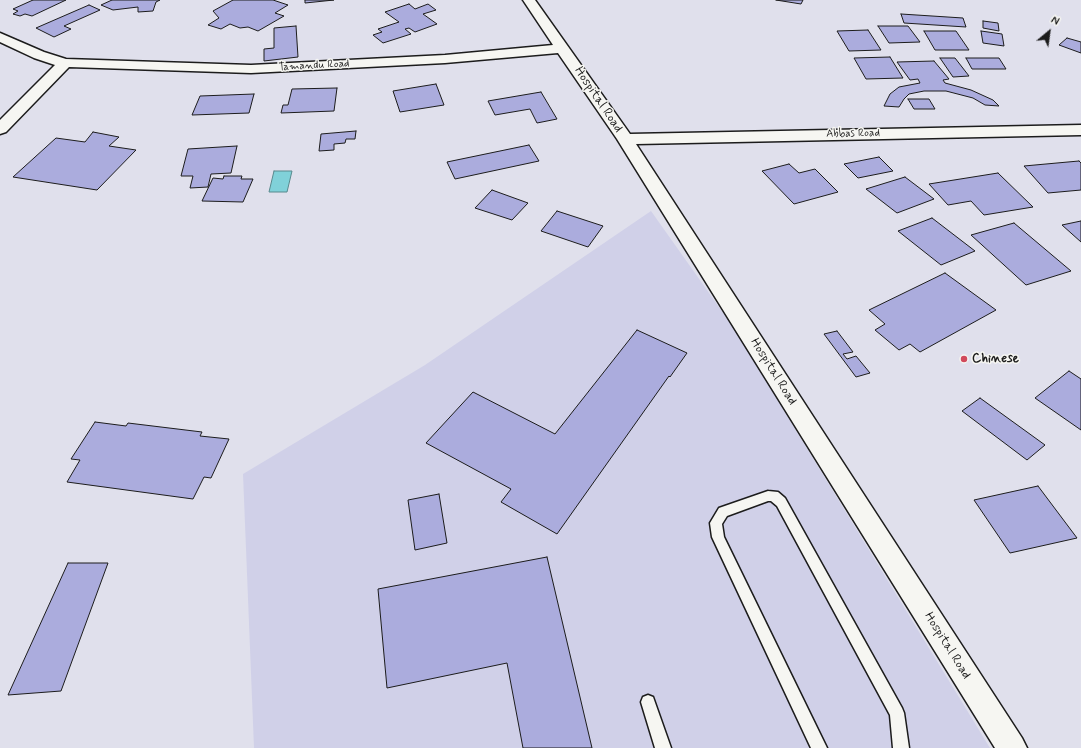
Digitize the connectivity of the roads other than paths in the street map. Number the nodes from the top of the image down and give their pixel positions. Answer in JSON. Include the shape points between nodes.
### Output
{"nodes":[{"id":1,"x":529,"y":0,"type":"edge"},
{"id":2,"x":0,"y":37,"type":"edge"},
{"id":3,"x":563,"y":48,"type":"junction"},
{"id":4,"x":65,"y":63,"type":"junction"},
{"id":5,"x":0,"y":129,"type":"edge"},
{"id":6,"x":1081,"y":130,"type":"edge"},
{"id":7,"x":625,"y":139,"type":"junction"},
{"id":8,"x":648,"y":702,"type":"dead end"},
{"id":9,"x":663,"y":748,"type":"edge"},
{"id":10,"x":819,"y":748,"type":"edge"},
{"id":11,"x":901,"y":748,"type":"edge"},
{"id":12,"x":1012,"y":748,"type":"edge"}],
"edges":[{"from":1,"to":3,"type":"street","name":"Hospital Road"},
{"from":2,"to":4,"type":"street","name":"Tamandu Road","via":[[39,55]]},
{"from":3,"to":4,"type":"street","name":"Tamandu Road","via":[[445,59],[251,69]]},
{"from":3,"to":7,"type":"street","name":"Hospital Road"},
{"from":4,"to":5,"type":"street"},
{"from":6,"to":7,"type":"street","name":"Abbas Road"},
{"from":7,"to":12,"type":"street","name":"Hospital Road"},
{"from":8,"to":9,"type":"lane"},
{"from":10,"to":11,"type":"lane","via":[[718,537],[716,523],[723,512],[768,496],[774,496],[781,502],[893,707]]}]}
